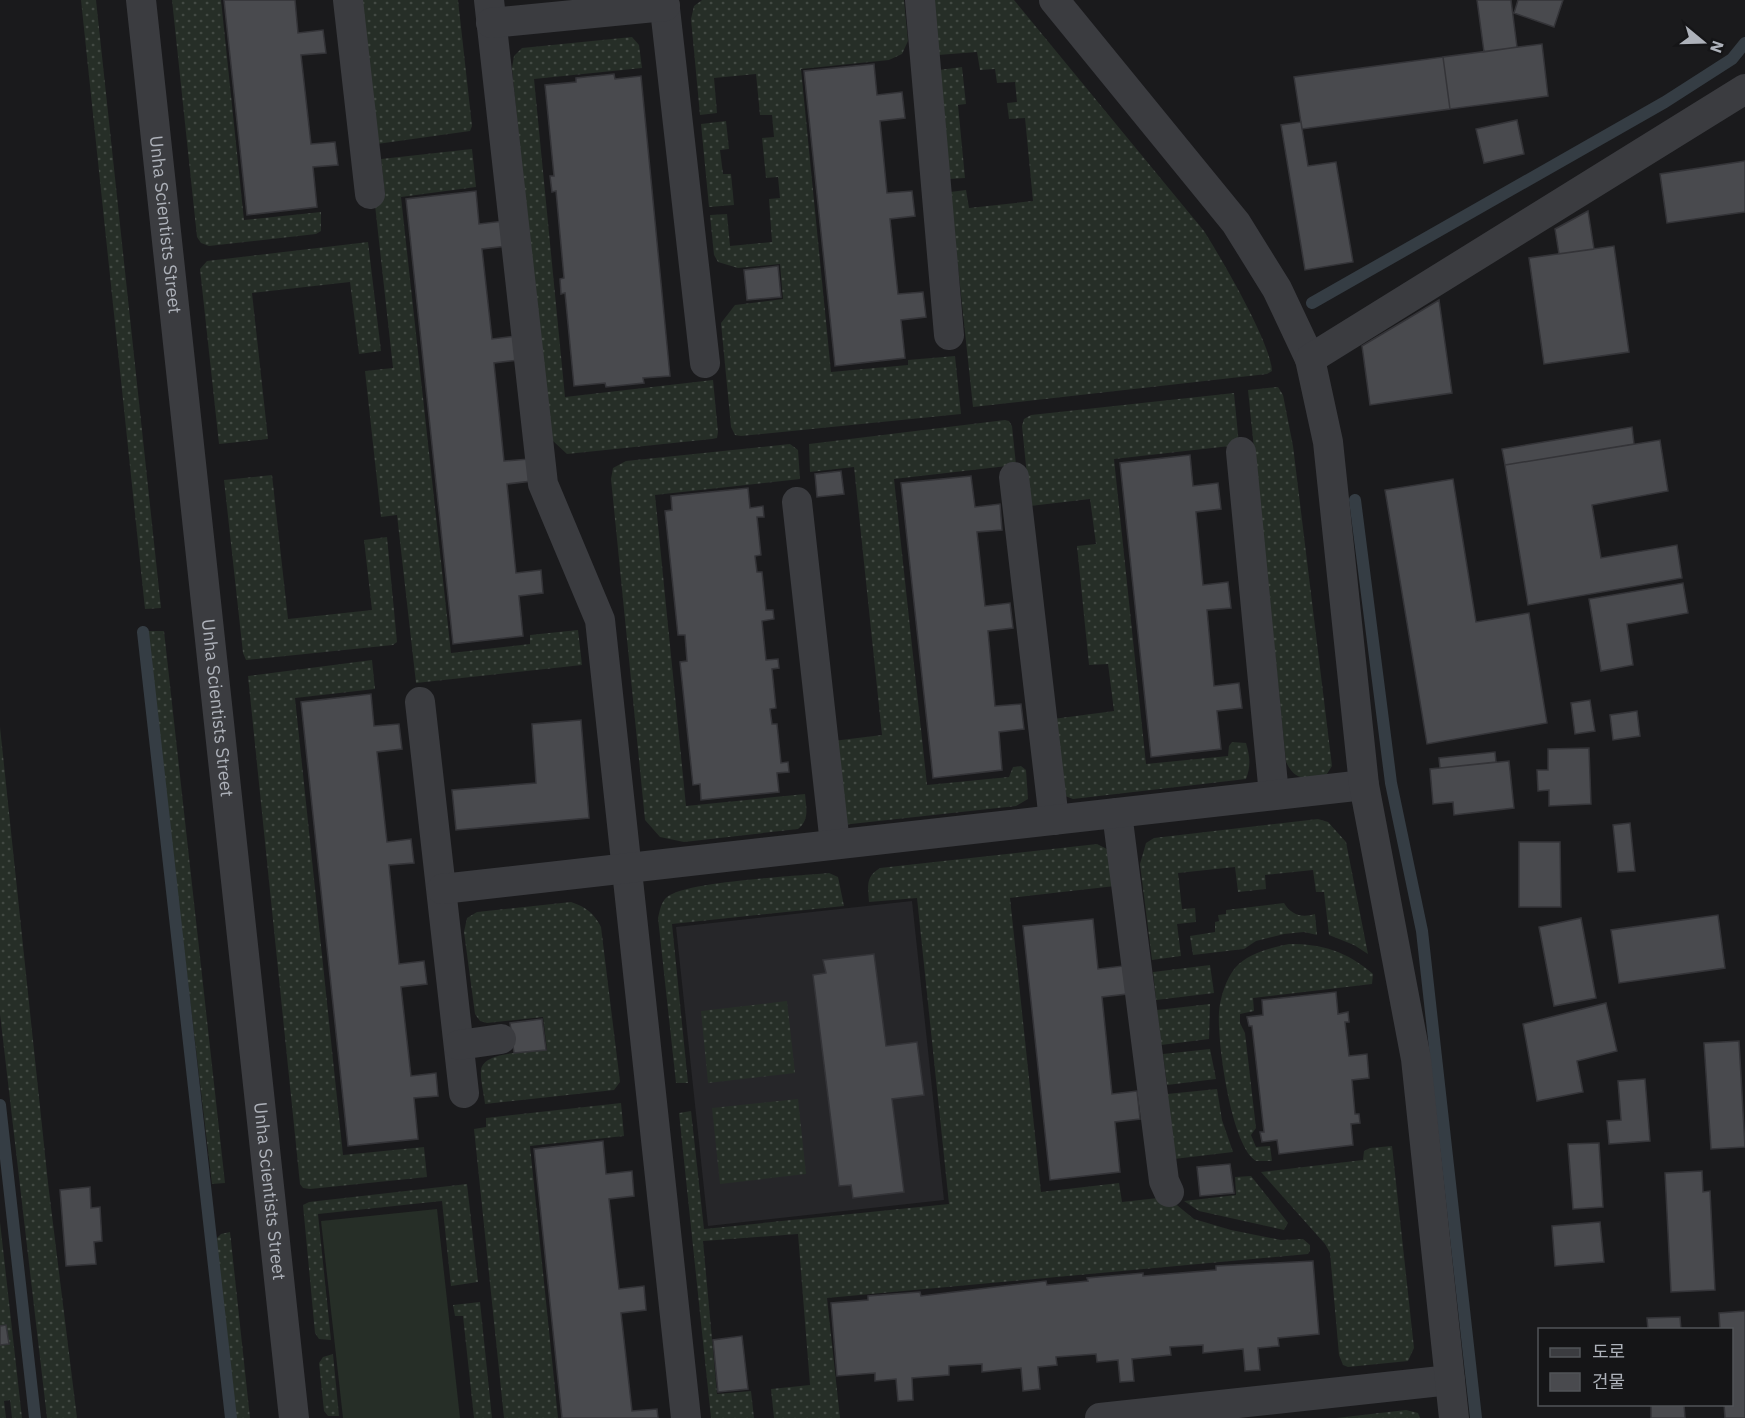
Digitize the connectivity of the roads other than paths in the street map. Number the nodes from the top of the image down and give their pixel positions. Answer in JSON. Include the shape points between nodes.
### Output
{"nodes":[{"id":1,"x":141,"y":0,"type":"edge"},
{"id":2,"x":348,"y":0,"type":"edge"},
{"id":3,"x":920,"y":0,"type":"edge"},
{"id":4,"x":1054,"y":0,"type":"edge"},
{"id":5,"x":665,"y":3,"type":"edge"},
{"id":6,"x":490,"y":12,"type":"edge"},
{"id":7,"x":1745,"y":88,"type":"edge"},
{"id":8,"x":370,"y":194,"type":"dead end"},
{"id":9,"x":949,"y":335,"type":"dead end"},
{"id":10,"x":1310,"y":359,"type":"junction"},
{"id":11,"x":705,"y":363,"type":"dead end"},
{"id":12,"x":1240,"y":452,"type":"dead end"},
{"id":13,"x":1014,"y":477,"type":"dead end"},
{"id":14,"x":797,"y":502,"type":"dead end"},
{"id":15,"x":420,"y":702,"type":"dead end"},
{"id":16,"x":1364,"y":785,"type":"junction"},
{"id":17,"x":1274,"y":795,"type":"junction"},
{"id":18,"x":1117,"y":813,"type":"junction"},
{"id":19,"x":1054,"y":820,"type":"junction"},
{"id":20,"x":834,"y":844,"type":"junction"},
{"id":21,"x":627,"y":867,"type":"junction"},
{"id":22,"x":442,"y":889,"type":"junction"},
{"id":23,"x":501,"y":1040,"type":"dead end"},
{"id":24,"x":459,"y":1045,"type":"junction"},
{"id":25,"x":464,"y":1093,"type":"dead end"},
{"id":26,"x":1169,"y":1192,"type":"dead end"},
{"id":27,"x":1450,"y":1380,"type":"junction"},
{"id":28,"x":1261,"y":1410,"type":"edge"},
{"id":29,"x":294,"y":1418,"type":"edge"},
{"id":30,"x":686,"y":1418,"type":"edge"},
{"id":31,"x":1100,"y":1418,"type":"edge"},
{"id":32,"x":1454,"y":1418,"type":"edge"}],
"edges":[{"from":1,"to":29,"type":"street","name":"Unha Scientists Street"},
{"from":2,"to":8,"type":"street"},
{"from":3,"to":9,"type":"street"},
{"from":4,"to":10,"type":"street","via":[[1236,223],[1276,289]]},
{"from":5,"to":6,"type":"street"},
{"from":5,"to":11,"type":"street"},
{"from":6,"to":21,"type":"street","via":[[543,484],[600,620]]},
{"from":7,"to":10,"type":"street"},
{"from":10,"to":16,"type":"street","via":[[1328,442]]},
{"from":12,"to":17,"type":"street"},
{"from":13,"to":19,"type":"street"},
{"from":14,"to":20,"type":"street"},
{"from":15,"to":22,"type":"street"},
{"from":16,"to":17,"type":"street"},
{"from":16,"to":27,"type":"street","via":[[1416,1059]]},
{"from":17,"to":18,"type":"street"},
{"from":18,"to":19,"type":"street"},
{"from":18,"to":26,"type":"street","via":[[1164,1181]]},
{"from":19,"to":20,"type":"street"},
{"from":20,"to":21,"type":"street"},
{"from":21,"to":22,"type":"street"},
{"from":21,"to":30,"type":"street"},
{"from":22,"to":24,"type":"street"},
{"from":23,"to":24,"type":"street"},
{"from":24,"to":25,"type":"street"},
{"from":27,"to":28,"type":"street"},
{"from":27,"to":32,"type":"street"},
{"from":28,"to":31,"type":"street"}]}
